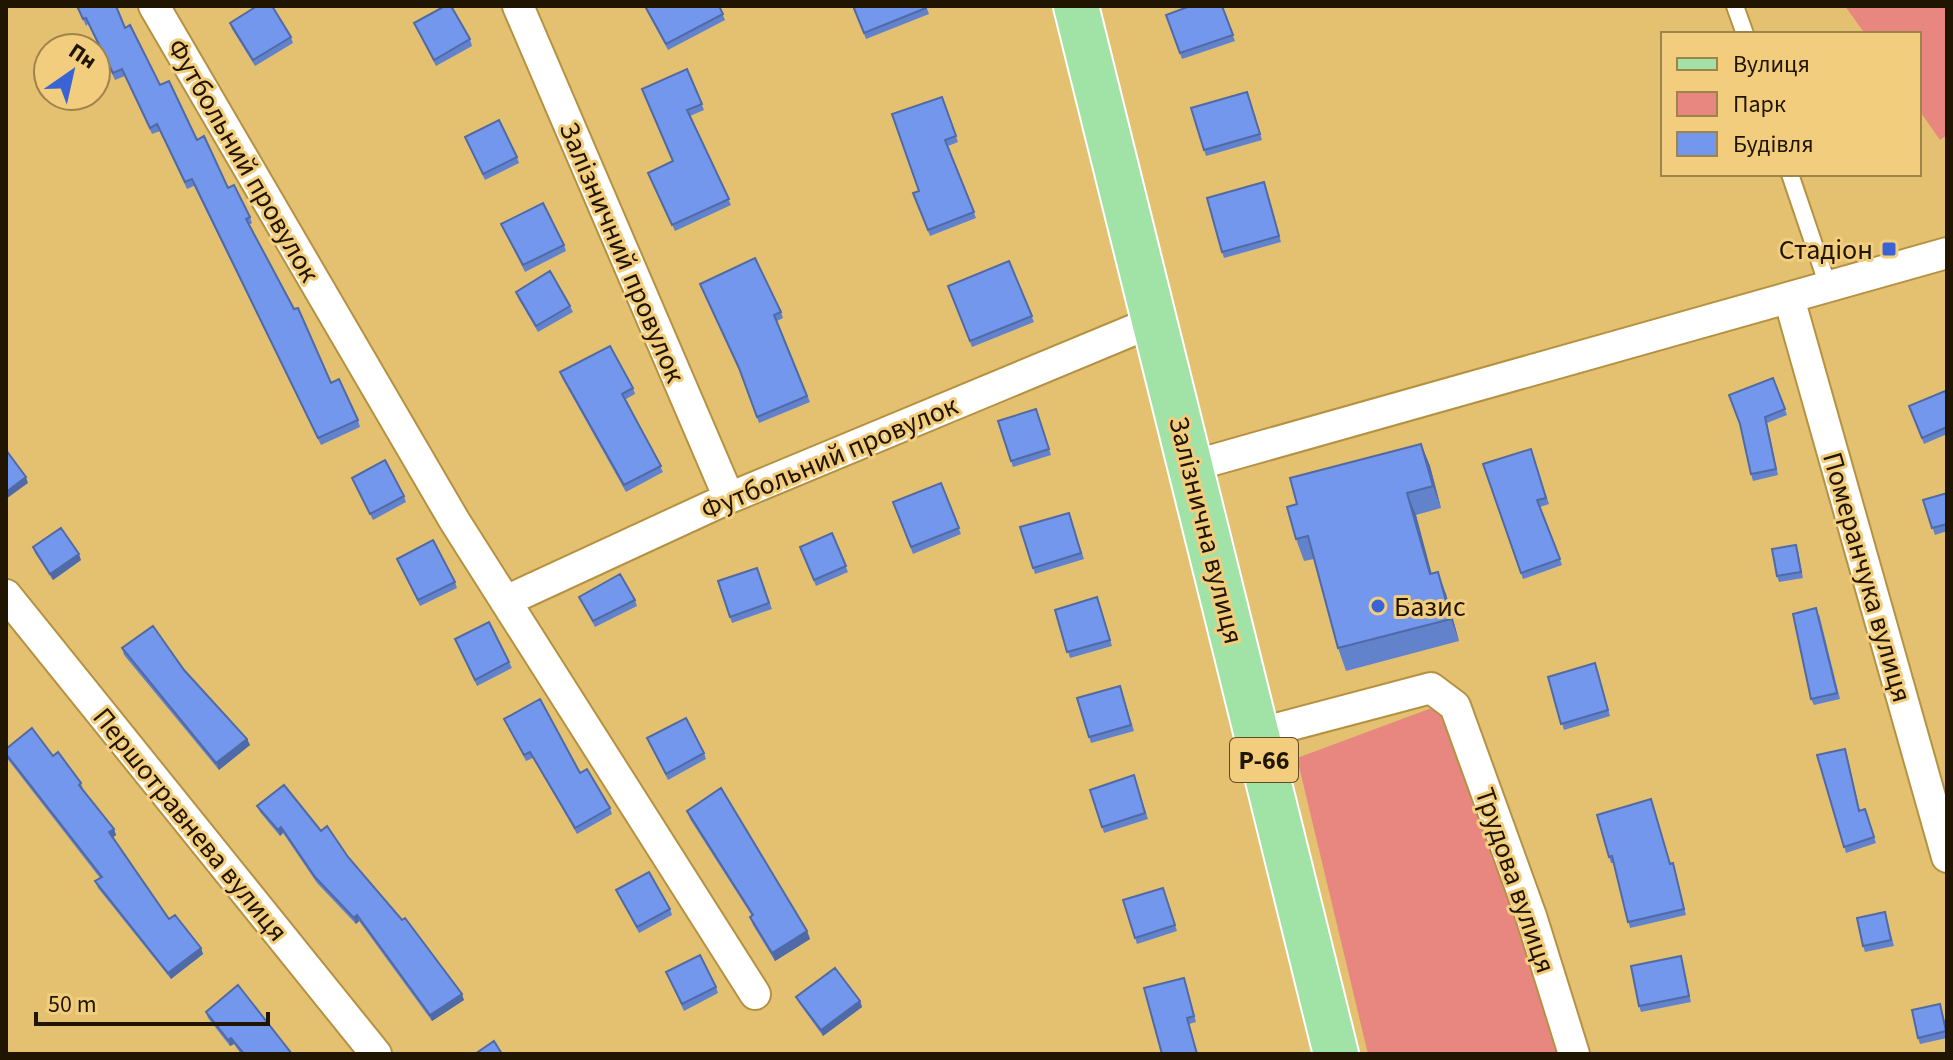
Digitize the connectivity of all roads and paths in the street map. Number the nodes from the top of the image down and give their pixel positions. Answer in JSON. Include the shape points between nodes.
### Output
{"nodes":[{"id":1,"x":154,"y":6,"type":"edge"},
{"id":2,"x":518,"y":6,"type":"edge"},
{"id":3,"x":1076,"y":6,"type":"edge"},
{"id":4,"x":1735,"y":6,"type":"edge"},
{"id":5,"x":1744,"y":32,"type":"edge"},
{"id":6,"x":1791,"y":176,"type":"edge"},
{"id":7,"x":1947,"y":253,"type":"edge"},
{"id":8,"x":1828,"y":286,"type":"junction"},
{"id":9,"x":1789,"y":298,"type":"junction"},
{"id":10,"x":1155,"y":321,"type":"junction"},
{"id":11,"x":1192,"y":466,"type":"junction"},
{"id":12,"x":729,"y":498,"type":"junction"},
{"id":13,"x":6,"y":595,"type":"edge"},
{"id":14,"x":506,"y":601,"type":"junction"},
{"id":15,"x":1257,"y":734,"type":"junction"},
{"id":16,"x":1947,"y":857,"type":"edge"},
{"id":17,"x":755,"y":994,"type":"dead end"},
{"id":18,"x":376,"y":1054,"type":"edge"},
{"id":19,"x":1336,"y":1054,"type":"edge"},
{"id":20,"x":1574,"y":1054,"type":"edge"}],
"edges":[{"from":1,"to":14,"type":"street","name":"Футбольний провулок"},
{"from":2,"to":12,"type":"street","name":"Залізничний провулок"},
{"from":3,"to":10,"type":"main road","name":"Залізнична вулиця","number":"Р-66"},
{"from":4,"to":5,"type":"lane"},
{"from":6,"to":8,"type":"lane"},
{"from":7,"to":8,"type":"street"},
{"from":8,"to":9,"type":"street"},
{"from":9,"to":11,"type":"street"},
{"from":9,"to":16,"type":"street","name":"Померанчука вулиця"},
{"from":10,"to":11,"type":"main road","name":"Залізнична вулиця","number":"Р-66"},
{"from":10,"to":12,"type":"street","name":"Футбольний провулок"},
{"from":11,"to":15,"type":"main road","name":"Залізнична вулиця","number":"Р-66"},
{"from":12,"to":14,"type":"street","name":"Футбольний провулок"},
{"from":13,"to":18,"type":"street","name":"Першотравнева вулиця"},
{"from":14,"to":17,"type":"street","name":"Футбольний провулок"},
{"from":15,"to":19,"type":"main road","name":"Залізнична вулиця","number":"Р-66"},
{"from":15,"to":20,"type":"street","name":"Трудова вулиця","via":[[1431,688],[1455,706]]}]}
